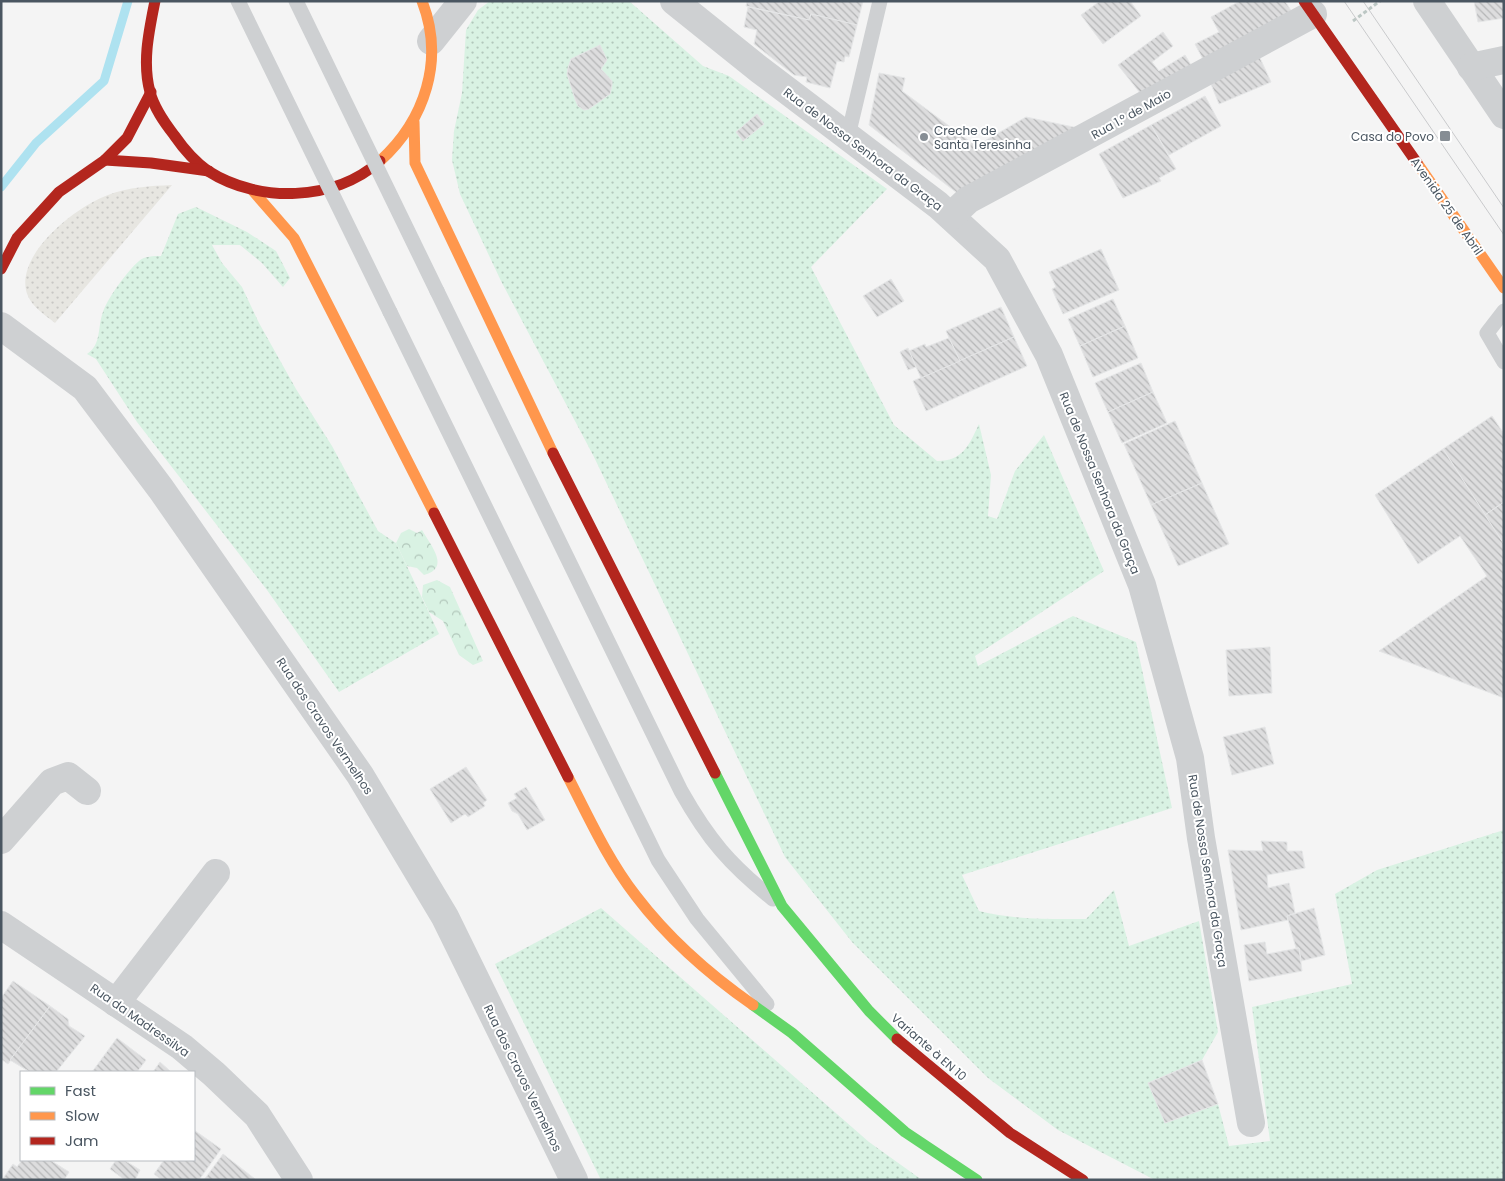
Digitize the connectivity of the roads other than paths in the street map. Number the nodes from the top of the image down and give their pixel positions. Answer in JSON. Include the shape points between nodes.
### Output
{"nodes":[{"id":1,"x":155,"y":1,"type":"edge"},
{"id":2,"x":238,"y":1,"type":"edge"},
{"id":3,"x":296,"y":1,"type":"edge"},
{"id":4,"x":422,"y":1,"type":"edge"},
{"id":5,"x":463,"y":1,"type":"edge"},
{"id":6,"x":674,"y":1,"type":"edge"},
{"id":7,"x":880,"y":1,"type":"edge"},
{"id":8,"x":1427,"y":1,"type":"edge"},
{"id":9,"x":1309,"y":8,"type":"edge"},
{"id":10,"x":432,"y":41,"type":"junction"},
{"id":11,"x":1504,"y":60,"type":"edge"},
{"id":12,"x":1471,"y":67,"type":"junction"},
{"id":13,"x":150,"y":92,"type":"junction"},
{"id":14,"x":1504,"y":115,"type":"edge"},
{"id":15,"x":414,"y":122,"type":"junction"},
{"id":16,"x":848,"y":136,"type":"junction"},
{"id":17,"x":105,"y":160,"type":"junction"},
{"id":18,"x":209,"y":171,"type":"junction"},
{"id":19,"x":253,"y":191,"type":"junction"},
{"id":20,"x":951,"y":216,"type":"junction"},
{"id":21,"x":1,"y":269,"type":"edge"},
{"id":22,"x":1504,"y":288,"type":"edge"},
{"id":23,"x":1504,"y":311,"type":"edge"},
{"id":24,"x":1,"y":326,"type":"edge"},
{"id":25,"x":1504,"y":362,"type":"edge"},
{"id":26,"x":87,"y":791,"type":"dead end"},
{"id":27,"x":1,"y":840,"type":"edge"},
{"id":28,"x":216,"y":873,"type":"dead end"},
{"id":29,"x":782,"y":906,"type":"junction"},
{"id":30,"x":1,"y":925,"type":"edge"},
{"id":31,"x":116,"y":1002,"type":"junction"},
{"id":32,"x":792,"y":1033,"type":"junction"},
{"id":33,"x":1251,"y":1123,"type":"dead end"},
{"id":34,"x":299,"y":1180,"type":"edge"},
{"id":35,"x":574,"y":1180,"type":"edge"},
{"id":36,"x":977,"y":1180,"type":"edge"},
{"id":37,"x":1083,"y":1180,"type":"edge"}],
"edges":[{"from":1,"to":13,"type":"main road","via":[[145,44]]},
{"from":2,"to":32,"type":"lane","bridge":true,"via":[[658,860],[697,919]]},
{"from":3,"to":29,"type":"lane","bridge":true,"via":[[699,823],[741,874]]},
{"from":4,"to":10,"type":"main road"},
{"from":5,"to":10,"type":"street"},
{"from":6,"to":16,"type":"street","name":"Rua de Nossa Senhora da Graça"},
{"from":7,"to":16,"type":"lane"},
{"from":8,"to":12,"type":"street"},
{"from":9,"to":20,"type":"street","name":"Rua 1.º de Maio","via":[[968,200]]},
{"from":9,"to":22,"type":"main road","name":"Avenida 25 de Abril"},
{"from":10,"to":15,"type":"main road","via":[[429,83]]},
{"from":11,"to":12,"type":"street"},
{"from":12,"to":14,"type":"street"},
{"from":13,"to":17,"type":"main road","via":[[126,138]]},
{"from":13,"to":18,"type":"main road","via":[[172,137]]},
{"from":15,"to":19,"type":"main road","via":[[385,159],[346,184],[300,195]]},
{"from":15,"to":29,"type":"main road","name":"Variante à EN 10","via":[[415,163],[517,380]]},
{"from":16,"to":20,"type":"street","name":"Rua de Nossa Senhora da Graça"},
{"from":17,"to":18,"type":"main road"},
{"from":17,"to":21,"type":"main road","via":[[59,192],[17,238]]},
{"from":18,"to":19,"type":"main road"},
{"from":19,"to":32,"type":"main road","via":[[294,238],[605,849],[636,896],[672,937],[723,984]]},
{"from":20,"to":33,"type":"street","name":"Rua de Nossa Senhora da Graça","via":[[997,259],[1049,355],[1142,585],[1190,758]]},
{"from":23,"to":25,"type":"lane","via":[[1487,333]]},
{"from":24,"to":35,"type":"street","name":"Rua dos Cravos Vermelhos","via":[[85,388],[161,489],[360,775],[445,918]]},
{"from":26,"to":27,"type":"street","via":[[68,776],[52,782]]},
{"from":28,"to":31,"type":"street"},
{"from":29,"to":37,"type":"main road","name":"Variante à EN 10","via":[[869,1011],[898,1040],[1010,1133]]},
{"from":30,"to":31,"type":"street","name":"Rua da Madressilva"},
{"from":31,"to":34,"type":"street","name":"Rua da Madressilva","via":[[182,1047],[257,1115]]},
{"from":32,"to":36,"type":"main road","via":[[904,1132]]}]}
